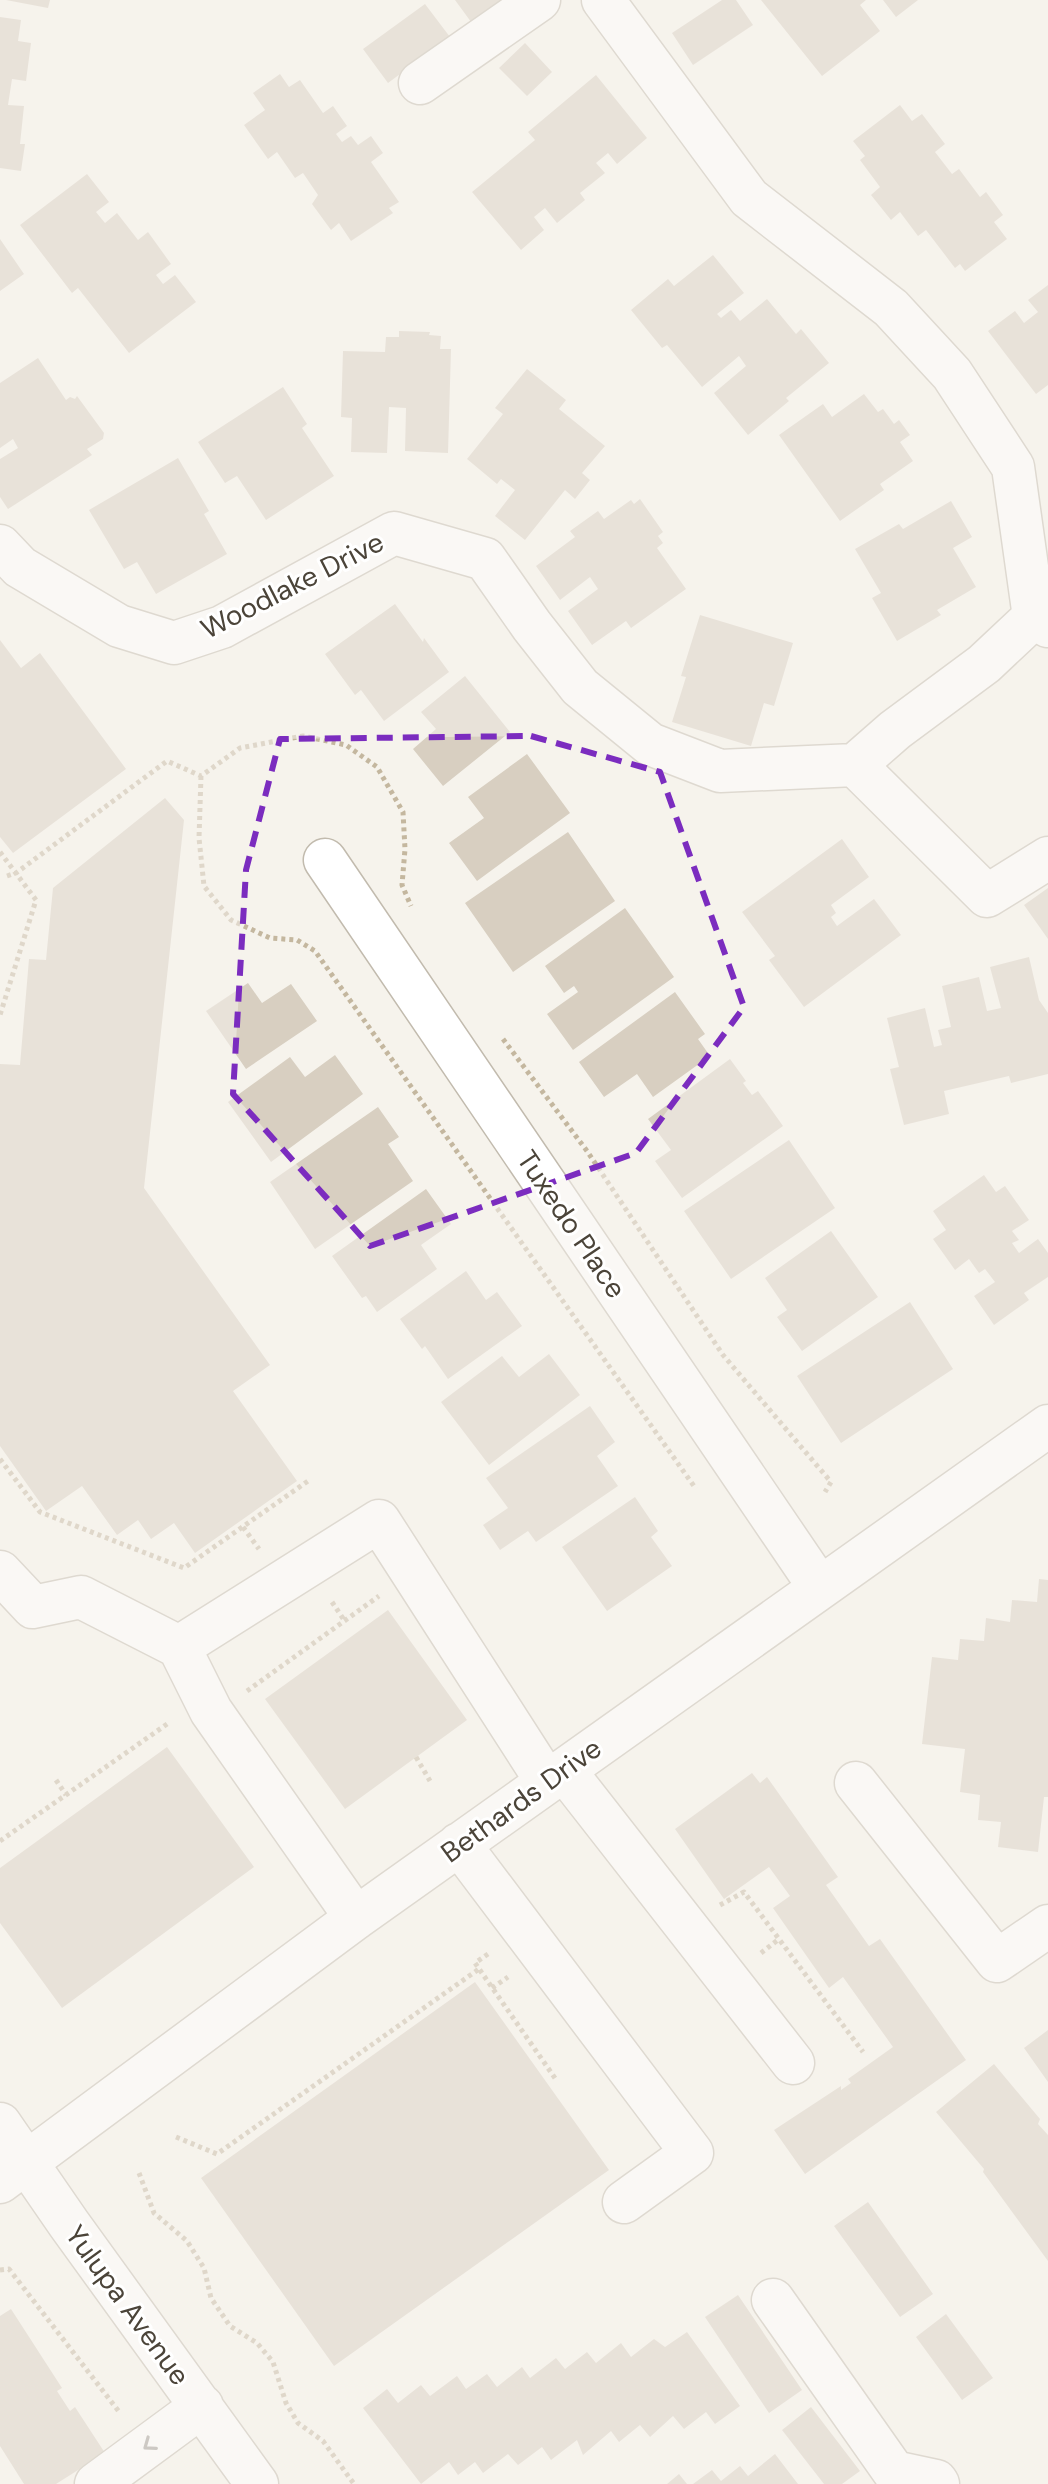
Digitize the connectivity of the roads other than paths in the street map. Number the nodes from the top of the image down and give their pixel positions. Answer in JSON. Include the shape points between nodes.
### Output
{"nodes":[{"id":1,"x":539,"y":0,"type":"edge"},
{"id":2,"x":603,"y":0,"type":"edge"},
{"id":3,"x":420,"y":83,"type":"dead end"},
{"id":4,"x":0,"y":546,"type":"edge"},
{"id":5,"x":1041,"y":621,"type":"edge"},
{"id":6,"x":855,"y":765,"type":"junction"},
{"id":7,"x":1048,"y":858,"type":"edge"},
{"id":8,"x":325,"y":860,"type":"dead end"},
{"id":9,"x":1048,"y":1426,"type":"edge"},
{"id":10,"x":0,"y":1572,"type":"edge"},
{"id":11,"x":820,"y":1588,"type":"junction"},
{"id":12,"x":179,"y":1647,"type":"junction"},
{"id":13,"x":556,"y":1776,"type":"junction"},
{"id":14,"x":856,"y":1783,"type":"dead end"},
{"id":15,"x":459,"y":1844,"type":"junction"},
{"id":16,"x":356,"y":1918,"type":"junction"},
{"id":17,"x":1048,"y":1926,"type":"edge"},
{"id":18,"x":793,"y":2063,"type":"dead end"},
{"id":19,"x":0,"y":2124,"type":"edge"},
{"id":20,"x":13,"y":2172,"type":"edge"},
{"id":21,"x":624,"y":2202,"type":"dead end"},
{"id":22,"x":773,"y":2300,"type":"dead end"},
{"id":23,"x":202,"y":2406,"type":"junction"},
{"id":24,"x":96,"y":2484,"type":"edge"},
{"id":25,"x":257,"y":2484,"type":"edge"},
{"id":26,"x":938,"y":2484,"type":"edge"}],
"edges":[{"from":1,"to":3,"type":"street"},
{"from":2,"to":5,"type":"street","via":[[749,198],[891,308],[952,374],[1013,467]]},
{"from":4,"to":6,"type":"street","name":"Woodlake Drive","via":[[20,567],[119,626],[174,643],[222,627],[394,533],[485,559],[580,687],[650,744],[720,771]]},
{"from":5,"to":6,"type":"street"},
{"from":6,"to":7,"type":"street","via":[[987,896]]},
{"from":8,"to":11,"type":"street","name":"Tuxedo Place"},
{"from":9,"to":11,"type":"street","name":"Bethards Drive"},
{"from":10,"to":12,"type":"street","via":[[33,1607],[81,1597]]},
{"from":11,"to":13,"type":"street","name":"Bethards Drive"},
{"from":12,"to":13,"type":"street","via":[[379,1521]]},
{"from":12,"to":16,"type":"street","via":[[229,1701]]},
{"from":13,"to":15,"type":"street","name":"Bethards Drive"},
{"from":13,"to":18,"type":"street"},
{"from":14,"to":17,"type":"street","via":[[997,1961]]},
{"from":15,"to":16,"type":"street","name":"Bethards Drive"},
{"from":15,"to":21,"type":"street","via":[[692,2153]]},
{"from":16,"to":20,"type":"street","name":"Bethards Drive"},
{"from":19,"to":20,"type":"street","name":"Yulupa Avenue"},
{"from":20,"to":23,"type":"street","name":"Yulupa Avenue"},
{"from":22,"to":26,"type":"street","via":[[894,2472]]},
{"from":23,"to":24,"type":"street","one_way":true},
{"from":23,"to":25,"type":"street","name":"Yulupa Avenue"}]}
